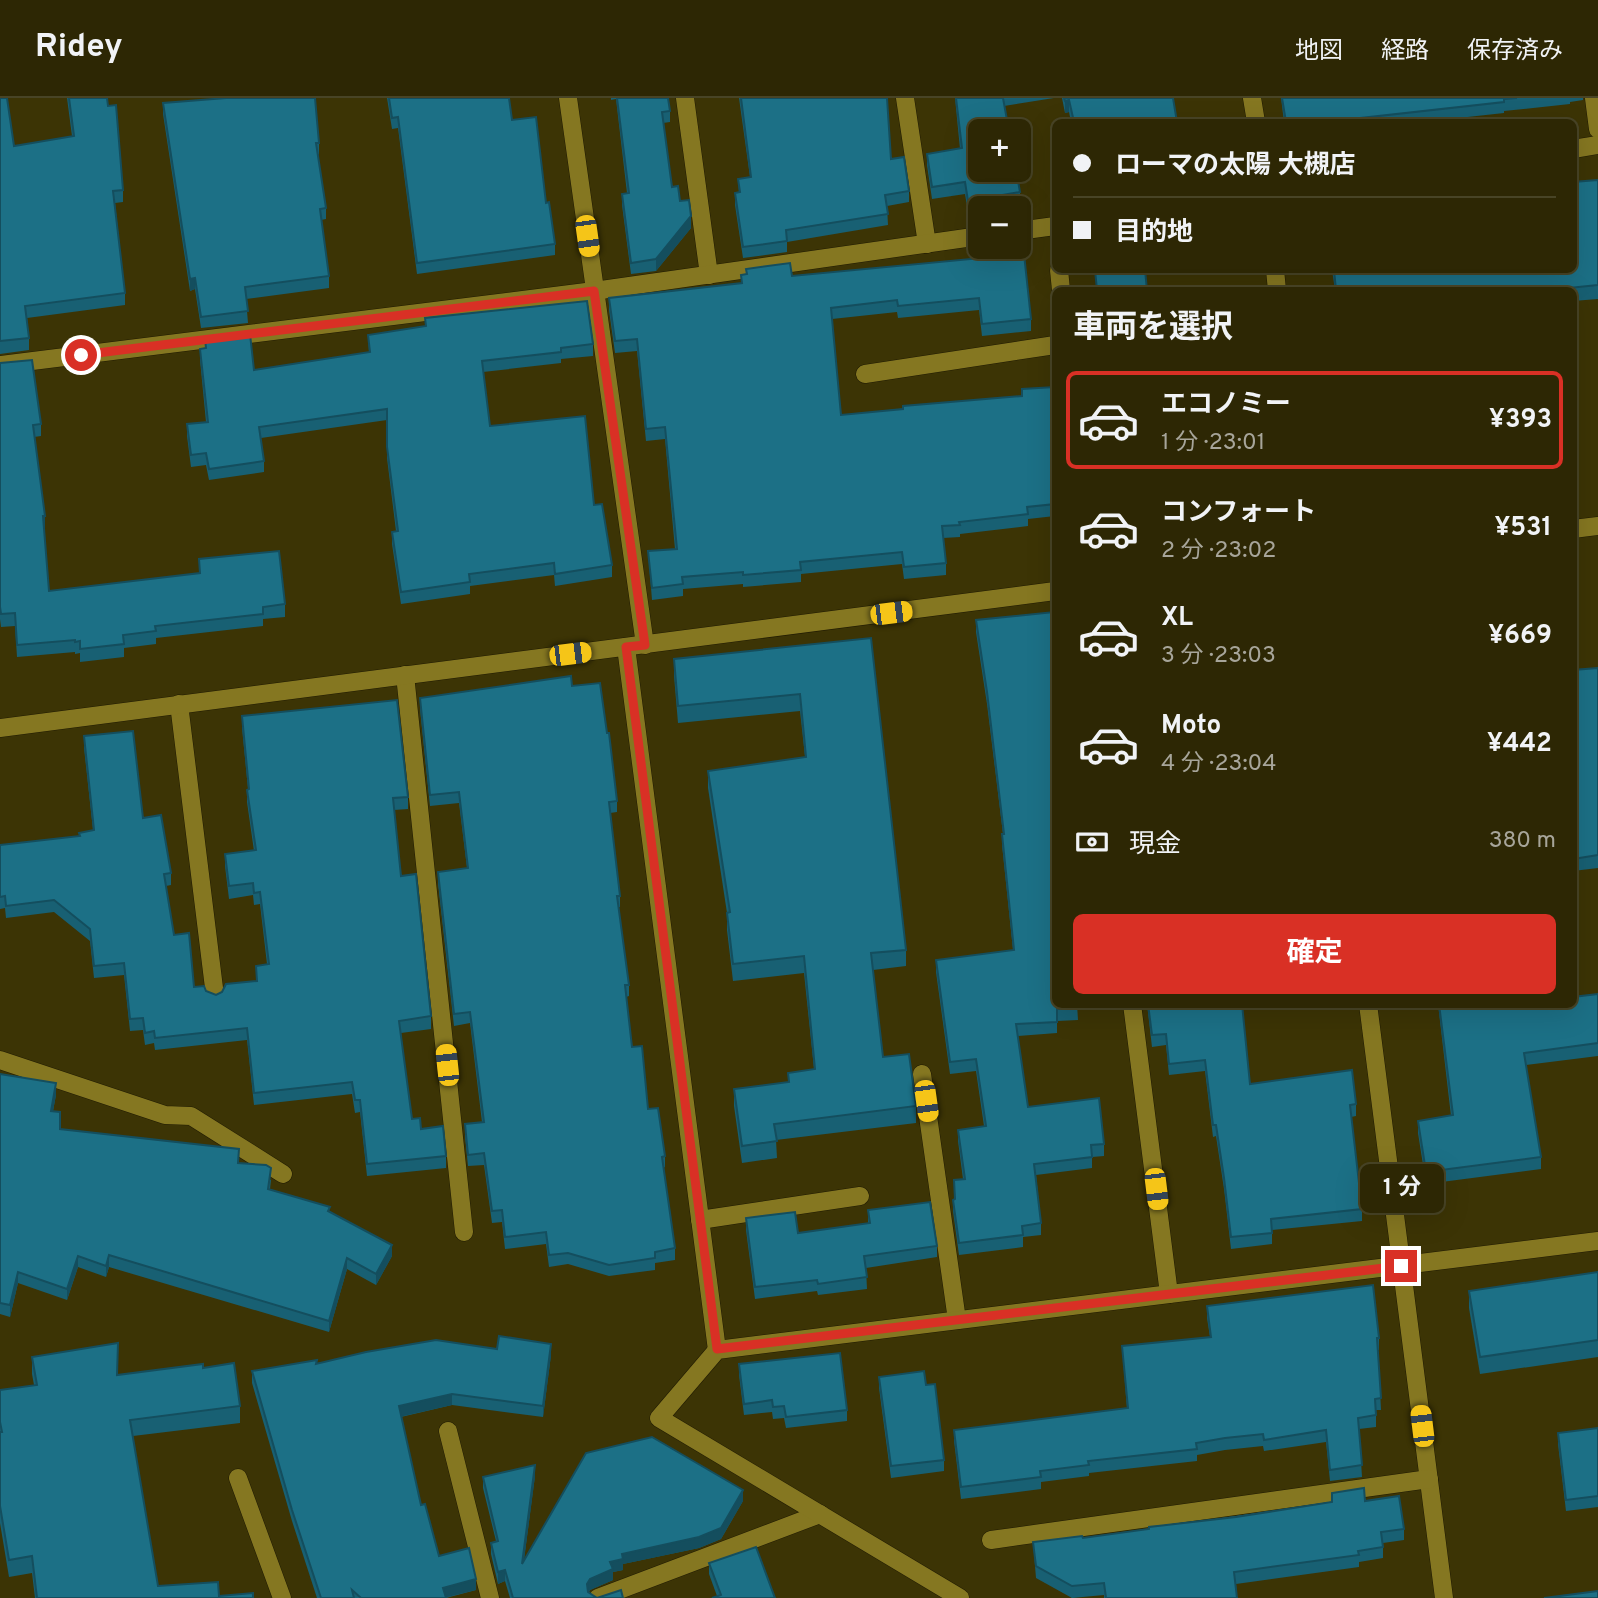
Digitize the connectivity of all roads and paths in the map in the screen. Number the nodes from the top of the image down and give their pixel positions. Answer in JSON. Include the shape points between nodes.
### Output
{"nodes":[{"id":1,"x":568,"y":98,"type":"edge"},
{"id":2,"x":685,"y":98,"type":"edge"},
{"id":3,"x":905,"y":98,"type":"edge"},
{"id":4,"x":1252,"y":98,"type":"edge"},
{"id":5,"x":1594,"y":98,"type":"edge"},
{"id":6,"x":1256,"y":119,"type":"edge"},
{"id":7,"x":1598,"y":129,"type":"edge"},
{"id":8,"x":1598,"y":145,"type":"edge"},
{"id":9,"x":1577,"y":148,"type":"edge"},
{"id":10,"x":1052,"y":226,"type":"edge"},
{"id":11,"x":1031,"y":229,"type":"edge"},
{"id":12,"x":968,"y":238,"type":"edge"},
{"id":13,"x":927,"y":244,"type":"junction"},
{"id":14,"x":709,"y":275,"type":"junction"},
{"id":15,"x":594,"y":291,"type":"junction"},
{"id":16,"x":1052,"y":345,"type":"edge"},
{"id":17,"x":0,"y":365,"type":"edge"},
{"id":18,"x":865,"y":374,"type":"dead end"},
{"id":19,"x":1598,"y":526,"type":"edge"},
{"id":20,"x":1577,"y":529,"type":"edge"},
{"id":21,"x":1052,"y":591,"type":"edge"},
{"id":22,"x":645,"y":645,"type":"junction"},
{"id":23,"x":626,"y":647,"type":"junction"},
{"id":24,"x":405,"y":676,"type":"junction"},
{"id":25,"x":180,"y":704,"type":"junction"},
{"id":26,"x":0,"y":728,"type":"edge"},
{"id":27,"x":215,"y":996,"type":"edge"},
{"id":28,"x":1133,"y":1008,"type":"edge"},
{"id":29,"x":1369,"y":1008,"type":"edge"},
{"id":30,"x":0,"y":1060,"type":"edge"},
{"id":31,"x":922,"y":1074,"type":"dead end"},
{"id":32,"x":284,"y":1174,"type":"dead end"},
{"id":33,"x":860,"y":1196,"type":"dead end"},
{"id":34,"x":700,"y":1220,"type":"junction"},
{"id":35,"x":464,"y":1232,"type":"dead end"},
{"id":36,"x":1598,"y":1241,"type":"edge"},
{"id":37,"x":1401,"y":1266,"type":"junction"},
{"id":38,"x":1169,"y":1294,"type":"junction"},
{"id":39,"x":957,"y":1320,"type":"junction"},
{"id":40,"x":717,"y":1349,"type":"junction"},
{"id":41,"x":447,"y":1431,"type":"dead end"},
{"id":42,"x":238,"y":1478,"type":"dead end"},
{"id":43,"x":1429,"y":1479,"type":"junction"},
{"id":44,"x":820,"y":1514,"type":"junction"},
{"id":45,"x":991,"y":1540,"type":"dead end"},
{"id":46,"x":282,"y":1598,"type":"edge"},
{"id":47,"x":490,"y":1598,"type":"edge"},
{"id":48,"x":598,"y":1598,"type":"edge"},
{"id":49,"x":960,"y":1598,"type":"edge"},
{"id":50,"x":1444,"y":1598,"type":"edge"}],
"edges":[{"from":1,"to":15,"type":"street"},
{"from":2,"to":14,"type":"street"},
{"from":3,"to":13,"type":"street"},
{"from":4,"to":6,"type":"street"},
{"from":5,"to":7,"type":"street"},
{"from":8,"to":9,"type":"street"},
{"from":10,"to":11,"type":"street"},
{"from":12,"to":13,"type":"street"},
{"from":13,"to":14,"type":"street"},
{"from":14,"to":15,"type":"street"},
{"from":15,"to":17,"type":"street"},
{"from":15,"to":22,"type":"street"},
{"from":16,"to":18,"type":"street"},
{"from":19,"to":20,"type":"street"},
{"from":21,"to":22,"type":"street"},
{"from":22,"to":23,"type":"street"},
{"from":23,"to":24,"type":"street"},
{"from":23,"to":34,"type":"street"},
{"from":24,"to":25,"type":"street"},
{"from":24,"to":35,"type":"street"},
{"from":25,"to":26,"type":"street"},
{"from":25,"to":27,"type":"street"},
{"from":28,"to":38,"type":"street"},
{"from":29,"to":37,"type":"street"},
{"from":30,"to":32,"type":"street","via":[[165,1115],[191,1116]]},
{"from":31,"to":39,"type":"street"},
{"from":33,"to":34,"type":"street"},
{"from":34,"to":40,"type":"street"},
{"from":36,"to":37,"type":"street"},
{"from":37,"to":38,"type":"street"},
{"from":37,"to":43,"type":"street"},
{"from":38,"to":39,"type":"street"},
{"from":39,"to":40,"type":"street"},
{"from":40,"to":44,"type":"street","via":[[659,1418]]},
{"from":41,"to":47,"type":"street"},
{"from":42,"to":46,"type":"street"},
{"from":43,"to":45,"type":"street"},
{"from":43,"to":50,"type":"street"},
{"from":44,"to":48,"type":"street"},
{"from":44,"to":49,"type":"street"}]}
